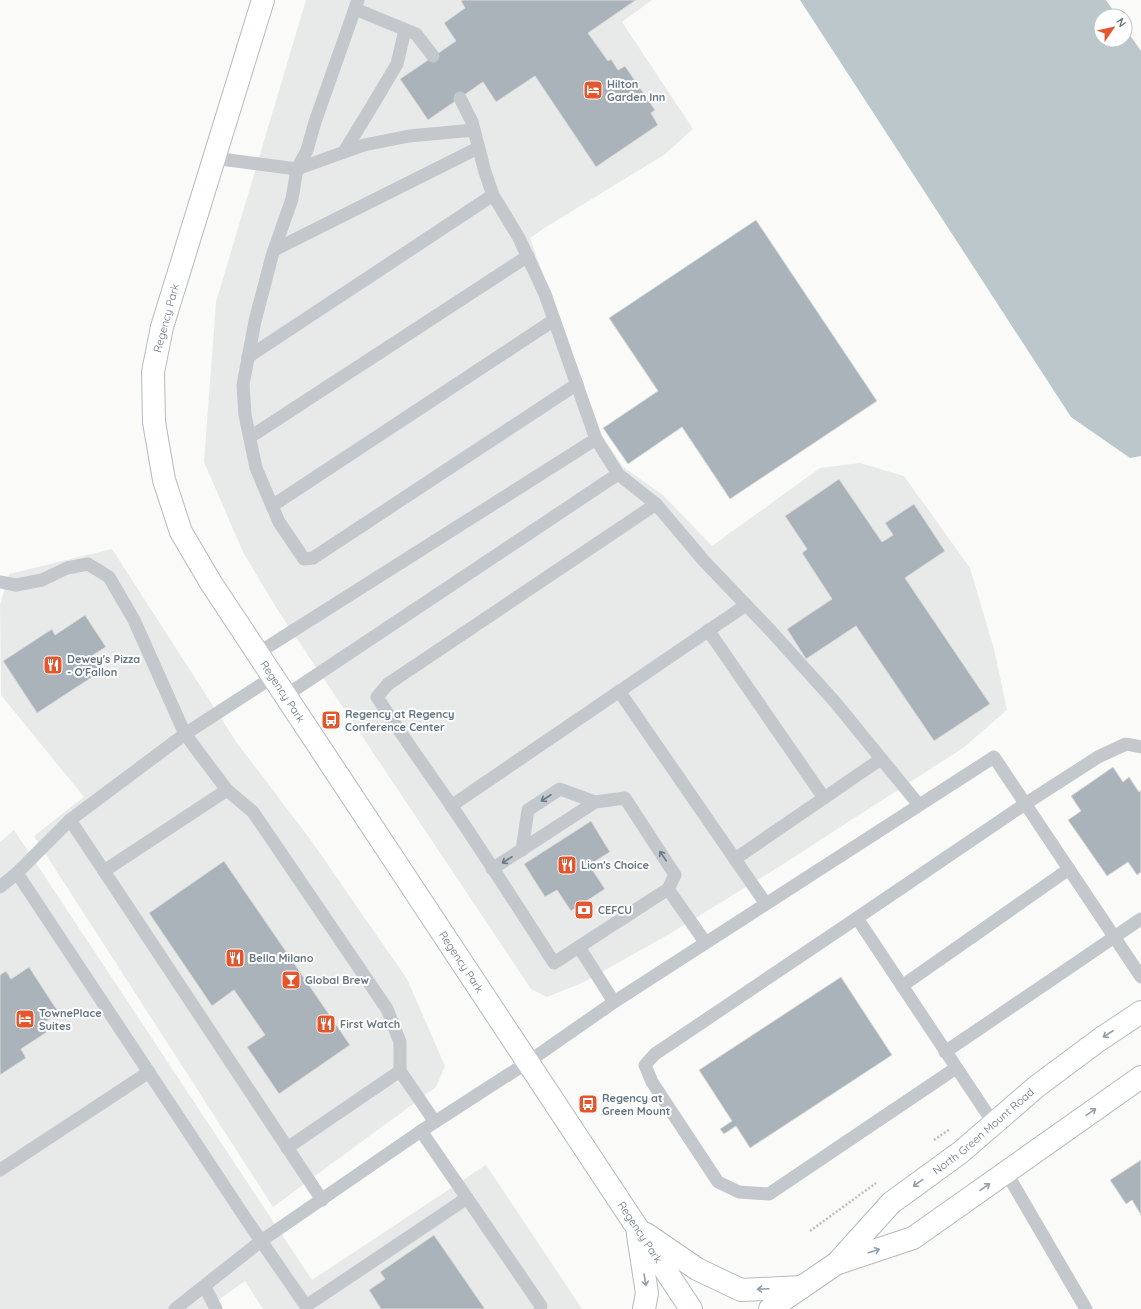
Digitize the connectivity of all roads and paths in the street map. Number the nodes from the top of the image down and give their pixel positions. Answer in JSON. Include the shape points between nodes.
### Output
{"nodes":[{"id":1,"x":263,"y":0,"type":"edge"},
{"id":2,"x":356,"y":4,"type":"edge"},
{"id":3,"x":405,"y":30,"type":"junction"},
{"id":4,"x":433,"y":56,"type":"dead end"},
{"id":5,"x":460,"y":98,"type":"dead end"},
{"id":6,"x":474,"y":130,"type":"junction"},
{"id":7,"x":478,"y":148,"type":"junction"},
{"id":8,"x":344,"y":152,"type":"junction"},
{"id":9,"x":214,"y":158,"type":"junction"},
{"id":10,"x":297,"y":169,"type":"junction"},
{"id":11,"x":493,"y":195,"type":"junction"},
{"id":12,"x":274,"y":250,"type":"junction"},
{"id":13,"x":528,"y":256,"type":"junction"},
{"id":14,"x":554,"y":320,"type":"junction"},
{"id":15,"x":248,"y":357,"type":"junction"},
{"id":16,"x":577,"y":384,"type":"junction"},
{"id":17,"x":250,"y":438,"type":"junction"},
{"id":18,"x":596,"y":439,"type":"junction"},
{"id":19,"x":618,"y":474,"type":"junction"},
{"id":20,"x":656,"y":504,"type":"junction"},
{"id":21,"x":272,"y":506,"type":"junction"},
{"id":22,"x":0,"y":582,"type":"edge"},
{"id":23,"x":746,"y":605,"type":"junction"},
{"id":24,"x":708,"y":630,"type":"junction"},
{"id":25,"x":258,"y":653,"type":"junction"},
{"id":26,"x":273,"y":677,"type":"junction"},
{"id":27,"x":619,"y":691,"type":"junction"},
{"id":28,"x":285,"y":696,"type":"junction"},
{"id":29,"x":185,"y":734,"type":"junction"},
{"id":30,"x":1141,"y":747,"type":"edge"},
{"id":31,"x":881,"y":759,"type":"junction"},
{"id":32,"x":227,"y":790,"type":"junction"},
{"id":33,"x":824,"y":798,"type":"junction"},
{"id":34,"x":595,"y":802,"type":"junction"},
{"id":35,"x":1026,"y":804,"type":"junction"},
{"id":36,"x":919,"y":805,"type":"junction"},
{"id":37,"x":451,"y":806,"type":"junction"},
{"id":38,"x":70,"y":820,"type":"junction"},
{"id":39,"x":522,"y":850,"type":"junction"},
{"id":40,"x":735,"y":859,"type":"junction"},
{"id":41,"x":492,"y":869,"type":"junction"},
{"id":42,"x":1069,"y":869,"type":"junction"},
{"id":43,"x":104,"y":871,"type":"junction"},
{"id":44,"x":17,"y":873,"type":"junction"},
{"id":45,"x":0,"y":887,"type":"edge"},
{"id":46,"x":668,"y":889,"type":"junction"},
{"id":47,"x":766,"y":904,"type":"junction"},
{"id":48,"x":857,"y":918,"type":"junction"},
{"id":49,"x":1141,"y":919,"type":"edge"},
{"id":50,"x":1114,"y":937,"type":"junction"},
{"id":51,"x":705,"y":942,"type":"junction"},
{"id":52,"x":579,"y":948,"type":"junction"},
{"id":53,"x":1141,"y":977,"type":"edge"},
{"id":54,"x":902,"y":986,"type":"junction"},
{"id":55,"x":614,"y":1002,"type":"junction"},
{"id":56,"x":1141,"y":1012,"type":"edge"},
{"id":57,"x":945,"y":1052,"type":"junction"},
{"id":58,"x":528,"y":1062,"type":"junction"},
{"id":59,"x":956,"y":1068,"type":"junction"},
{"id":60,"x":400,"y":1071,"type":"junction"},
{"id":61,"x":149,"y":1072,"type":"junction"},
{"id":62,"x":1141,"y":1076,"type":"edge"},
{"id":63,"x":435,"y":1122,"type":"junction"},
{"id":64,"x":994,"y":1124,"type":"junction"},
{"id":65,"x":421,"y":1131,"type":"junction"},
{"id":66,"x":287,"y":1148,"type":"junction"},
{"id":67,"x":0,"y":1170,"type":"edge"},
{"id":68,"x":1006,"y":1172,"type":"junction"},
{"id":69,"x":467,"y":1198,"type":"junction"},
{"id":70,"x":322,"y":1200,"type":"junction"},
{"id":71,"x":637,"y":1227,"type":"junction"},
{"id":72,"x":261,"y":1241,"type":"junction"},
{"id":73,"x":837,"y":1263,"type":"junction"},
{"id":74,"x":205,"y":1286,"type":"junction"},
{"id":75,"x":802,"y":1287,"type":"junction"},
{"id":76,"x":307,"y":1307,"type":"edge"},
{"id":77,"x":175,"y":1309,"type":"edge"},
{"id":78,"x":216,"y":1309,"type":"edge"},
{"id":79,"x":540,"y":1309,"type":"edge"},
{"id":80,"x":644,"y":1309,"type":"edge"},
{"id":81,"x":691,"y":1309,"type":"edge"},
{"id":82,"x":770,"y":1309,"type":"edge"},
{"id":83,"x":1086,"y":1309,"type":"edge"}],
"edges":[{"from":1,"to":9,"type":"street","name":"Regency Park"},
{"from":2,"to":3,"type":"lane"},
{"from":2,"to":10,"type":"lane","via":[[307,150]]},
{"from":3,"to":4,"type":"lane","via":[[416,34]]},
{"from":3,"to":8,"type":"lane","via":[[397,64]]},
{"from":5,"to":6,"type":"lane"},
{"from":6,"to":7,"type":"lane"},
{"from":6,"to":8,"type":"lane","via":[[409,136],[364,145]]},
{"from":7,"to":11,"type":"lane"},
{"from":7,"to":12,"type":"lane"},
{"from":8,"to":10,"type":"lane"},
{"from":9,"to":10,"type":"lane"},
{"from":9,"to":25,"type":"street","name":"Regency Park","via":[[162,327],[153,372],[154,422],[164,480],[181,532],[211,583]]},
{"from":10,"to":12,"type":"lane","via":[[292,199]]},
{"from":11,"to":13,"type":"lane"},
{"from":11,"to":15,"type":"lane"},
{"from":12,"to":15,"type":"lane","via":[[254,321]]},
{"from":13,"to":14,"type":"lane"},
{"from":13,"to":17,"type":"lane"},
{"from":14,"to":16,"type":"lane"},
{"from":14,"to":21,"type":"lane"},
{"from":15,"to":17,"type":"lane","via":[[243,386]]},
{"from":16,"to":18,"type":"lane"},
{"from":16,"to":21,"type":"lane","via":[[313,558],[304,559],[279,522]]},
{"from":17,"to":21,"type":"lane","via":[[256,468]]},
{"from":18,"to":19,"type":"lane"},
{"from":18,"to":25,"type":"lane"},
{"from":19,"to":20,"type":"lane"},
{"from":19,"to":28,"type":"lane"},
{"from":20,"to":23,"type":"lane","via":[[704,561]]},
{"from":20,"to":37,"type":"lane","via":[[388,684],[378,697]]},
{"from":22,"to":29,"type":"lane","via":[[16,584],[42,580],[67,568],[88,564],[109,577],[134,620]]},
{"from":23,"to":24,"type":"lane"},
{"from":23,"to":31,"type":"lane","via":[[835,702]]},
{"from":24,"to":27,"type":"lane"},
{"from":24,"to":33,"type":"lane"},
{"from":25,"to":26,"type":"street","name":"Regency Park"},
{"from":26,"to":28,"type":"street","name":"Regency Park"},
{"from":26,"to":29,"type":"lane"},
{"from":27,"to":37,"type":"lane"},
{"from":27,"to":40,"type":"lane"},
{"from":28,"to":58,"type":"street","name":"Regency Park"},
{"from":29,"to":32,"type":"lane"},
{"from":29,"to":38,"type":"lane"},
{"from":30,"to":35,"type":"lane","via":[[1126,744],[1098,757]]},
{"from":31,"to":33,"type":"lane"},
{"from":31,"to":36,"type":"lane"},
{"from":32,"to":43,"type":"lane"},
{"from":32,"to":60,"type":"lane","via":[[253,812],[387,1009],[400,1042]]},
{"from":33,"to":40,"type":"lane"},
{"from":34,"to":39,"type":"lane"},
{"from":34,"to":39,"type":"lane","one_way":true,"via":[[560,789],[534,806],[528,810]]},
{"from":46,"to":34,"type":"lane","one_way":true,"via":[[676,875],[625,798]]},
{"from":35,"to":36,"type":"lane","via":[[994,756]]},
{"from":35,"to":42,"type":"lane"},
{"from":35,"to":48,"type":"lane"},
{"from":36,"to":47,"type":"lane"},
{"from":37,"to":41,"type":"lane"},
{"from":38,"to":43,"type":"lane"},
{"from":38,"to":44,"type":"lane"},
{"from":39,"to":41,"type":"lane","one_way":true},
{"from":40,"to":47,"type":"lane"},
{"from":41,"to":52,"type":"lane","via":[[554,963]]},
{"from":42,"to":50,"type":"lane"},
{"from":42,"to":54,"type":"lane"},
{"from":43,"to":66,"type":"lane"},
{"from":44,"to":45,"type":"lane"},
{"from":44,"to":61,"type":"lane"},
{"from":46,"to":51,"type":"lane"},
{"from":46,"to":52,"type":"lane"},
{"from":47,"to":51,"type":"lane"},
{"from":48,"to":54,"type":"lane"},
{"from":48,"to":59,"type":"lane","via":[[655,1054],[645,1065],[652,1082],[718,1182],[739,1192],[769,1194]]},
{"from":49,"to":50,"type":"lane"},
{"from":50,"to":53,"type":"lane"},
{"from":50,"to":57,"type":"lane"},
{"from":51,"to":55,"type":"lane"},
{"from":52,"to":55,"type":"lane"},
{"from":54,"to":57,"type":"lane"},
{"from":55,"to":58,"type":"lane"},
{"from":56,"to":64,"type":"street","name":"North Green Mount Road","one_way":true,"via":[[1036,1087]]},
{"from":57,"to":59,"type":"lane"},
{"from":58,"to":63,"type":"lane"},
{"from":58,"to":71,"type":"street","name":"Regency Park"},
{"from":59,"to":64,"type":"lane"},
{"from":60,"to":63,"type":"lane"},
{"from":60,"to":66,"type":"lane"},
{"from":61,"to":67,"type":"lane"},
{"from":61,"to":72,"type":"lane"},
{"from":68,"to":62,"type":"street","name":"North Green Mount Road","one_way":true},
{"from":63,"to":65,"type":"lane"},
{"from":64,"to":73,"type":"street","name":"North Green Mount Road","one_way":true,"via":[[961,1152],[891,1203]]},
{"from":65,"to":69,"type":"lane"},
{"from":65,"to":70,"type":"lane"},
{"from":66,"to":70,"type":"lane"},
{"from":73,"to":68,"type":"street","name":"North Green Mount Road","one_way":true,"via":[[913,1238]]},
{"from":68,"to":83,"type":"lane"},
{"from":69,"to":76,"type":"lane"},
{"from":69,"to":79,"type":"lane","via":[[541,1306]]},
{"from":70,"to":72,"type":"lane"},
{"from":75,"to":71,"type":"street","one_way":true,"via":[[741,1290],[697,1269]]},
{"from":71,"to":80,"type":"street","one_way":true,"via":[[647,1293]]},
{"from":71,"to":81,"type":"street","name":"Regency Park"},
{"from":72,"to":74,"type":"lane"},
{"from":72,"to":76,"type":"lane"},
{"from":73,"to":75,"type":"street","name":"North Green Mount Road"},
{"from":74,"to":77,"type":"lane"},
{"from":74,"to":78,"type":"lane"},
{"from":75,"to":82,"type":"street","name":"North Green Mount Road"}]}
